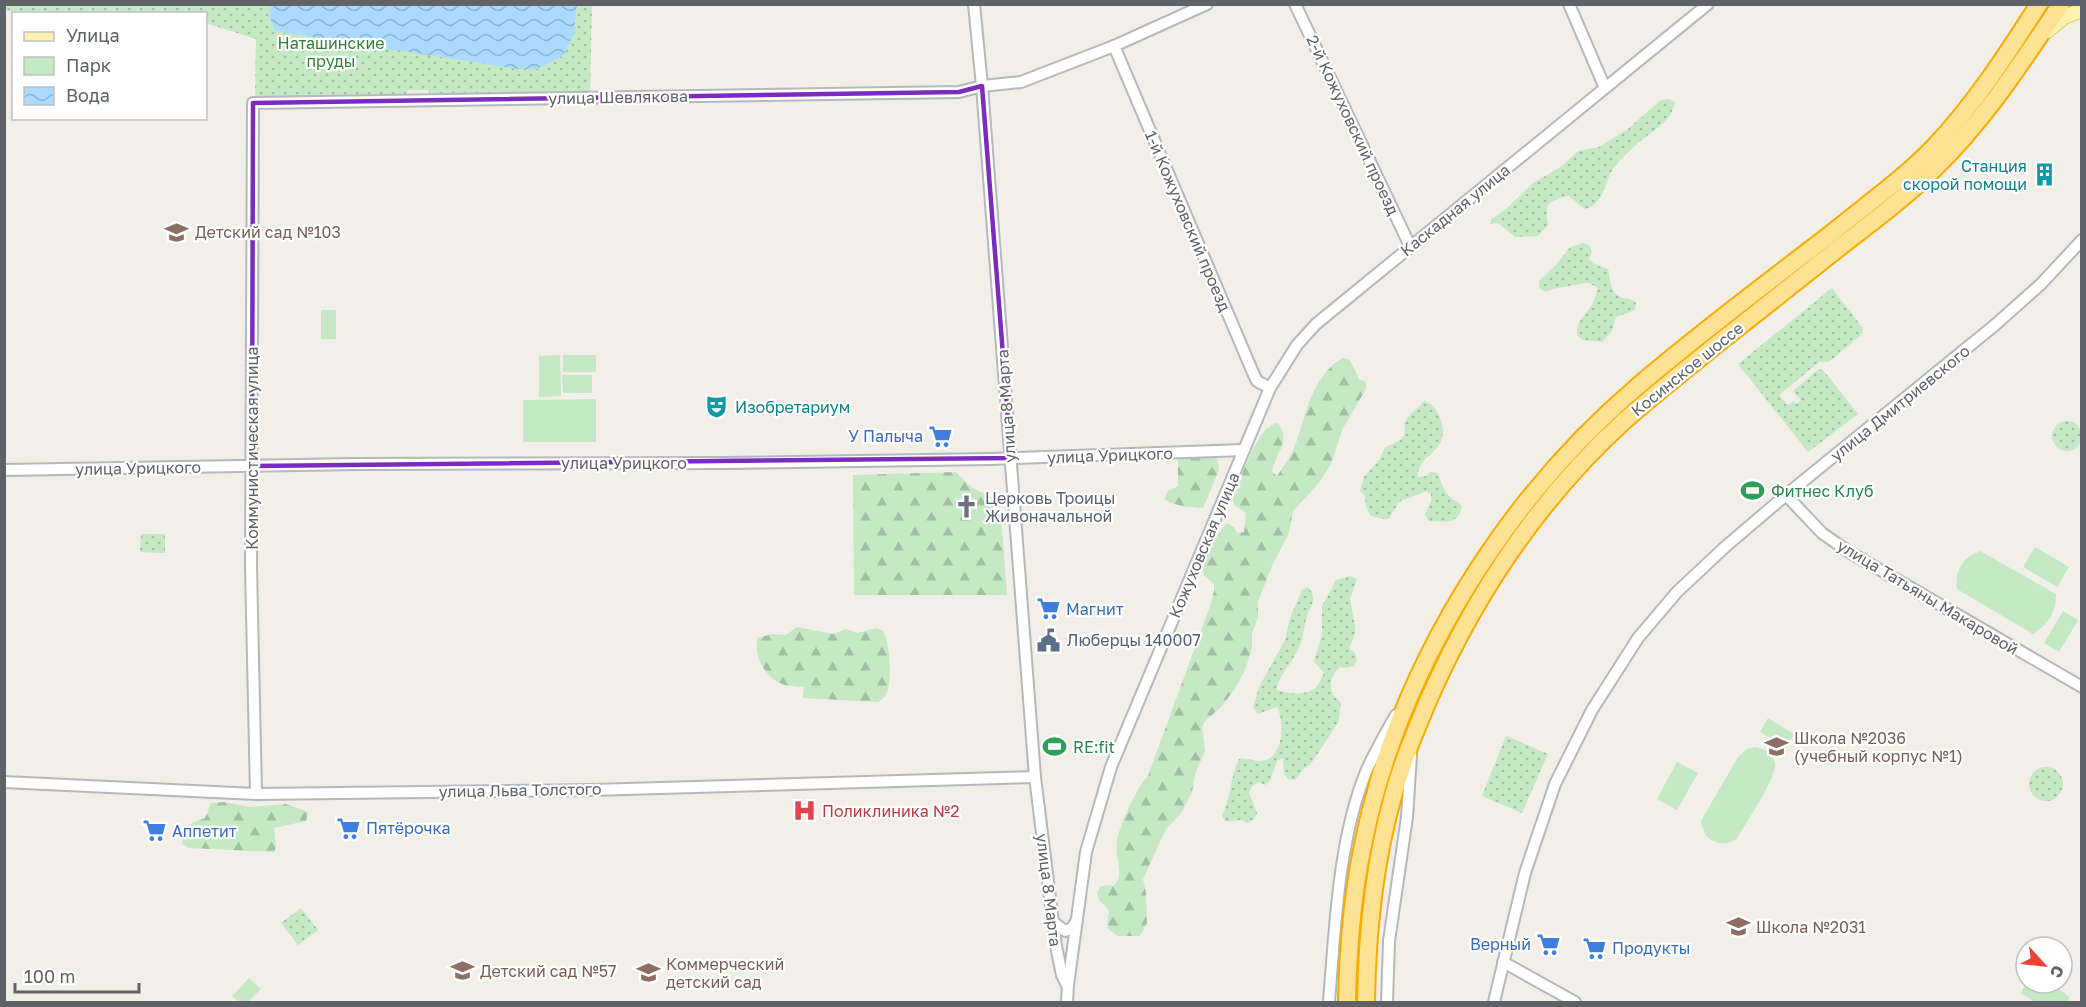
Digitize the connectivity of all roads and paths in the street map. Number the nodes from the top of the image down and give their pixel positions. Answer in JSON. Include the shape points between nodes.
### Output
{"nodes":[{"id":1,"x":974,"y":4,"type":"edge"},
{"id":2,"x":1207,"y":4,"type":"edge"},
{"id":3,"x":1295,"y":4,"type":"edge"},
{"id":4,"x":1569,"y":4,"type":"edge"},
{"id":5,"x":1708,"y":4,"type":"edge"},
{"id":6,"x":2061,"y":4,"type":"edge"},
{"id":7,"x":2034,"y":9,"type":"edge"},
{"id":8,"x":2082,"y":10,"type":"edge"},
{"id":9,"x":2035,"y":43,"type":"junction"},
{"id":10,"x":1114,"y":46,"type":"junction"},
{"id":11,"x":982,"y":86,"type":"junction"},
{"id":12,"x":1605,"y":88,"type":"junction"},
{"id":13,"x":253,"y":103,"type":"joint"},
{"id":14,"x":2082,"y":240,"type":"edge"},
{"id":15,"x":1410,"y":246,"type":"junction"},
{"id":16,"x":1270,"y":388,"type":"junction"},
{"id":17,"x":1244,"y":450,"type":"junction"},
{"id":18,"x":1011,"y":458,"type":"junction"},
{"id":19,"x":252,"y":466,"type":"junction"},
{"id":20,"x":4,"y":470,"type":"edge"},
{"id":21,"x":1786,"y":495,"type":"junction"},
{"id":22,"x":1418,"y":679,"type":"junction"},
{"id":23,"x":2082,"y":687,"type":"edge"},
{"id":24,"x":1415,"y":732,"type":"junction"},
{"id":25,"x":1035,"y":777,"type":"junction"},
{"id":26,"x":4,"y":782,"type":"edge"},
{"id":27,"x":256,"y":794,"type":"junction"},
{"id":28,"x":1077,"y":920,"type":"junction"},
{"id":29,"x":1053,"y":922,"type":"junction"},
{"id":30,"x":1503,"y":962,"type":"junction"},
{"id":31,"x":1068,"y":985,"type":"junction"},
{"id":32,"x":1067,"y":1002,"type":"edge"},
{"id":33,"x":1329,"y":1002,"type":"edge"},
{"id":34,"x":1347,"y":1002,"type":"edge"},
{"id":35,"x":1366,"y":1002,"type":"edge"},
{"id":36,"x":1387,"y":1002,"type":"edge"},
{"id":37,"x":1494,"y":1002,"type":"edge"},
{"id":38,"x":1575,"y":1002,"type":"edge"}],
"edges":[{"from":1,"to":11,"type":"street","name":"улица 8 Марта"},
{"from":2,"to":10,"type":"street","name":"улица Шевлякова"},
{"from":3,"to":15,"type":"street","name":"2-й Кожуховский проезд"},
{"from":4,"to":12,"type":"street"},
{"from":5,"to":12,"type":"street","name":"Каскадная улица"},
{"from":6,"to":9,"type":"highway","name":"Косинское шоссе"},
{"from":7,"to":22,"type":"highway","name":"Косинское шоссе","via":[[1973,99],[1919,161],[1635,388],[1563,458],[1478,569]]},
{"from":8,"to":9,"type":"main road","via":[[2064,17]]},
{"from":9,"to":24,"type":"highway","name":"Косинское шоссе","via":[[1974,126],[1931,172],[1646,402],[1579,466],[1527,530],[1481,598],[1443,668]]},
{"from":10,"to":11,"type":"street","name":"улица Шевлякова","via":[[1021,82]]},
{"from":10,"to":16,"type":"street","name":"1-й Кожуховский проезд","via":[[1254,375]]},
{"from":11,"to":13,"type":"street","name":"улица Шевлякова","via":[[959,92]]},
{"from":11,"to":18,"type":"street","name":"улица 8 Марта"},
{"from":12,"to":15,"type":"street","name":"Каскадная улица"},
{"from":13,"to":19,"type":"street","name":"Коммунистическая улица"},
{"from":14,"to":21,"type":"street","name":"улица Дмитриевского","via":[[2042,284],[1995,326]]},
{"from":15,"to":16,"type":"street","name":"Каскадная улица","via":[[1316,324],[1297,345]]},
{"from":16,"to":17,"type":"street","name":"Каскадная улица"},
{"from":17,"to":18,"type":"street","name":"улица Урицкого"},
{"from":17,"to":28,"type":"street","name":"Кожуховская улица","via":[[1111,767],[1086,852]]},
{"from":18,"to":19,"type":"street","name":"улица Урицкого"},
{"from":18,"to":25,"type":"street","name":"улица 8 Марта"},
{"from":19,"to":20,"type":"street","name":"улица Урицкого"},
{"from":19,"to":27,"type":"street","name":"Коммунистическая улица"},
{"from":21,"to":23,"type":"street","name":"улица Татьяны Макаровой","via":[[1822,533],[1848,552]]},
{"from":21,"to":30,"type":"street","name":"улица Дмитриевского","via":[[1671,598],[1609,681],[1555,784],[1525,873]]},
{"from":22,"to":33,"type":"street","via":[[1387,731],[1358,796],[1338,899]]},
{"from":22,"to":34,"type":"highway","name":"Косинское шоссе","via":[[1386,759],[1365,836],[1352,908]]},
{"from":24,"to":35,"type":"highway","name":"Косинское шоссе","via":[[1393,795],[1379,856],[1366,966]]},
{"from":24,"to":36,"type":"street","via":[[1389,941]]},
{"from":25,"to":27,"type":"street","name":"улица Льва Толстого","via":[[592,790]]},
{"from":25,"to":29,"type":"street","name":"улица 8 Марта"},
{"from":26,"to":27,"type":"street","name":"улица Льва Толстого"},
{"from":28,"to":29,"type":"street","via":[[1065,931]]},
{"from":28,"to":31,"type":"street","name":"Кожуховская улица"},
{"from":29,"to":31,"type":"street","name":"улица 8 Марта","via":[[1058,960]]},
{"from":30,"to":37,"type":"street","name":"улица Дмитриевского"},
{"from":30,"to":38,"type":"street"},
{"from":31,"to":32,"type":"street","name":"Кожуховская улица"}]}
